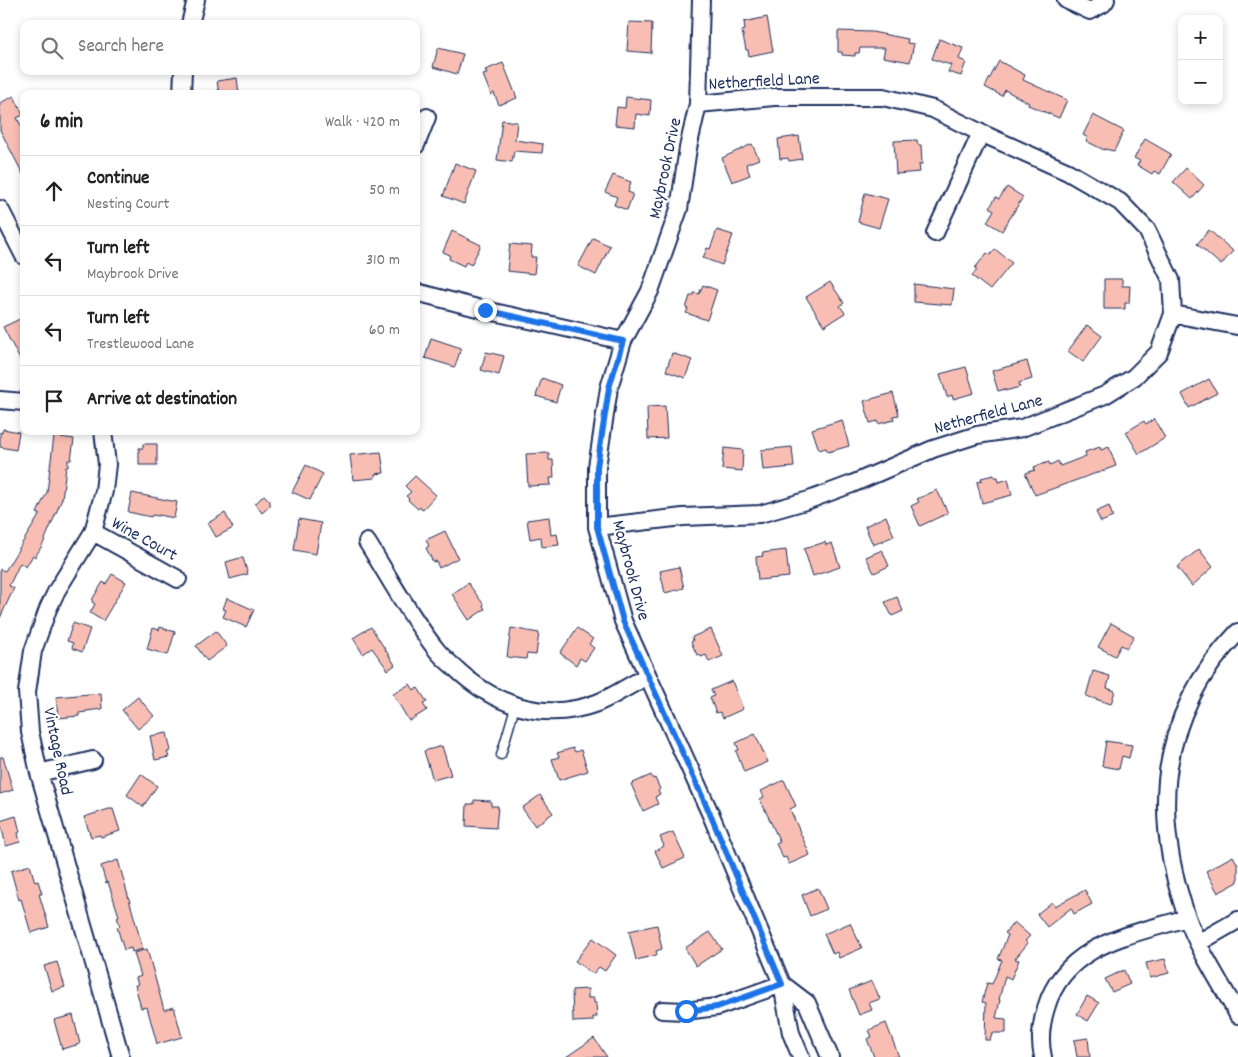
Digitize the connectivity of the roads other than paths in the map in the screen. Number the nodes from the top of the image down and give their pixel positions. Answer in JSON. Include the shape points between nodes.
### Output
{"nodes":[{"id":1,"x":196,"y":0,"type":"edge"},
{"id":2,"x":701,"y":0,"type":"edge"},
{"id":3,"x":1066,"y":0,"type":"edge"},
{"id":4,"x":1106,"y":0,"type":"edge"},
{"id":5,"x":191,"y":20,"type":"edge"},
{"id":6,"x":182,"y":75,"type":"edge"},
{"id":7,"x":182,"y":90,"type":"edge"},
{"id":8,"x":698,"y":104,"type":"junction"},
{"id":9,"x":427,"y":116,"type":"dead end"},
{"id":10,"x":981,"y":133,"type":"junction"},
{"id":11,"x":420,"y":134,"type":"edge"},
{"id":12,"x":0,"y":209,"type":"edge"},
{"id":13,"x":935,"y":233,"type":"dead end"},
{"id":14,"x":20,"y":248,"type":"edge"},
{"id":15,"x":420,"y":293,"type":"edge"},
{"id":16,"x":1173,"y":314,"type":"junction"},
{"id":17,"x":1237,"y":326,"type":"edge"},
{"id":18,"x":623,"y":341,"type":"junction"},
{"id":19,"x":0,"y":400,"type":"edge"},
{"id":20,"x":20,"y":402,"type":"edge"},
{"id":21,"x":103,"y":435,"type":"edge"},
{"id":22,"x":597,"y":527,"type":"junction"},
{"id":23,"x":93,"y":532,"type":"junction"},
{"id":24,"x":367,"y":542,"type":"dead end"},
{"id":25,"x":178,"y":579,"type":"dead end"},
{"id":26,"x":1238,"y":632,"type":"edge"},
{"id":27,"x":648,"y":676,"type":"junction"},
{"id":28,"x":515,"y":706,"type":"junction"},
{"id":29,"x":501,"y":755,"type":"dead end"},
{"id":30,"x":94,"y":760,"type":"dead end"},
{"id":31,"x":40,"y":773,"type":"junction"},
{"id":32,"x":1187,"y":918,"type":"junction"},
{"id":33,"x":1238,"y":920,"type":"edge"},
{"id":34,"x":1198,"y":943,"type":"junction"},
{"id":35,"x":782,"y":984,"type":"junction"},
{"id":36,"x":662,"y":1010,"type":"dead end"},
{"id":37,"x":1238,"y":1015,"type":"edge"},
{"id":38,"x":121,"y":1057,"type":"edge"},
{"id":39,"x":801,"y":1057,"type":"edge"},
{"id":40,"x":830,"y":1057,"type":"edge"},
{"id":41,"x":1043,"y":1057,"type":"edge"}],
"edges":[{"from":1,"to":5,"type":"street"},
{"from":2,"to":8,"type":"street","name":"Maybrook Drive"},
{"from":3,"to":4,"type":"street","via":[[1090,11]]},
{"from":6,"to":7,"type":"street"},
{"from":8,"to":10,"type":"street","name":"Netherfield Lane","via":[[774,97],[882,98],[933,109]]},
{"from":8,"to":18,"type":"street","name":"Maybrook Drive","via":[[679,209],[650,291]]},
{"from":9,"to":11,"type":"street"},
{"from":10,"to":13,"type":"street"},
{"from":10,"to":16,"type":"street","name":"Netherfield Lane","via":[[1068,172],[1120,202],[1147,230],[1171,280]]},
{"from":12,"to":14,"type":"street"},
{"from":15,"to":18,"type":"street"},
{"from":16,"to":17,"type":"street"},
{"from":16,"to":22,"type":"street","name":"Netherfield Lane","via":[[1159,352],[1134,377],[1105,395],[1022,428],[977,435],[933,449],[810,500],[760,514],[683,517]]},
{"from":18,"to":22,"type":"street","name":"Maybrook Drive","via":[[609,388],[597,467]]},
{"from":19,"to":20,"type":"street"},
{"from":21,"to":23,"type":"street","name":"Vintage Road","via":[[107,464],[104,491]]},
{"from":22,"to":27,"type":"street","name":"Maybrook Drive","via":[[623,621]]},
{"from":23,"to":25,"type":"street","name":"Wine Court"},
{"from":23,"to":31,"type":"street","name":"Vintage Road","via":[[48,608],[33,652],[28,692],[30,732]]},
{"from":24,"to":28,"type":"street","via":[[436,649],[469,681]]},
{"from":26,"to":32,"type":"street","via":[[1198,683],[1185,708],[1166,784],[1166,827]]},
{"from":27,"to":28,"type":"street","via":[[598,703],[565,711]]},
{"from":27,"to":35,"type":"street","name":"Maybrook Drive"},
{"from":28,"to":29,"type":"lane"},
{"from":30,"to":31,"type":"street"},
{"from":31,"to":38,"type":"street","name":"Vintage Road"},
{"from":32,"to":34,"type":"street"},
{"from":32,"to":41,"type":"street","via":[[1093,948],[1068,968],[1052,991],[1043,1017]]},
{"from":33,"to":34,"type":"street"},
{"from":34,"to":37,"type":"street"},
{"from":35,"to":36,"type":"street","via":[[717,1007]]},
{"from":35,"to":39,"type":"street","name":"Maybrook Drive","via":[[791,1033]]},
{"from":35,"to":40,"type":"street","via":[[807,1002]]}]}
